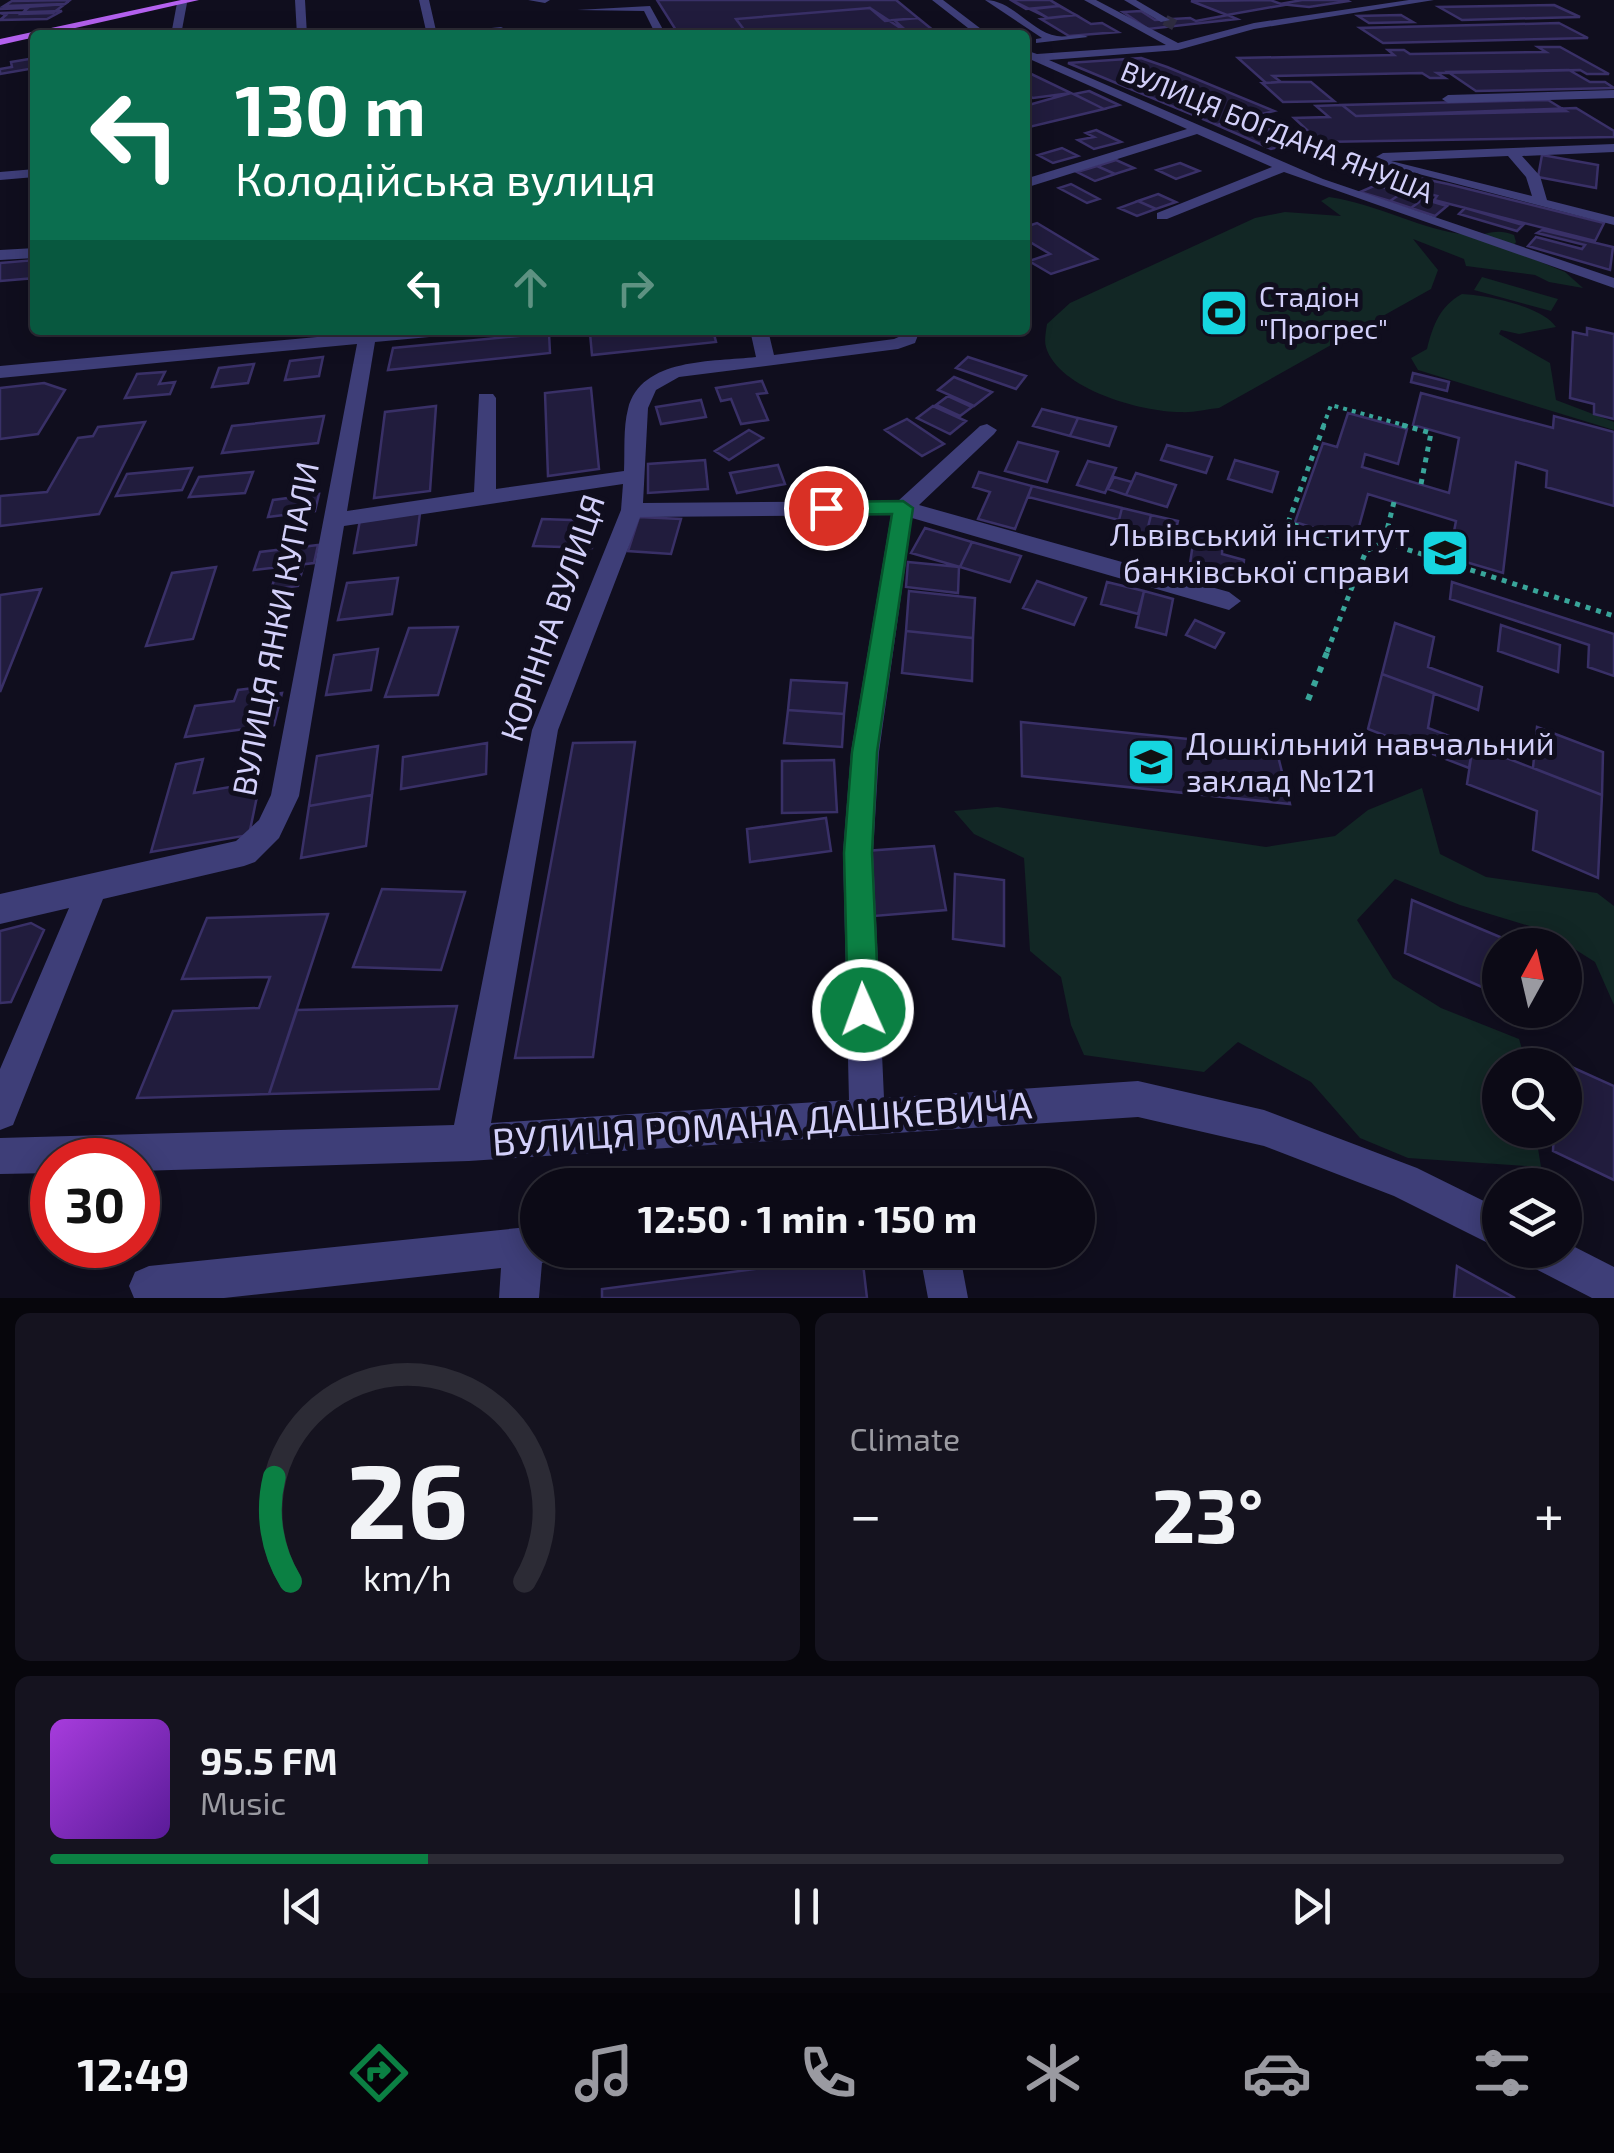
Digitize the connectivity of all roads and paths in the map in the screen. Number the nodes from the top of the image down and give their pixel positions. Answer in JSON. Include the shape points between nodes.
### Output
{"nodes":[{"id":1,"x":300,"y":0,"type":"edge"},
{"id":2,"x":424,"y":0,"type":"edge"},
{"id":3,"x":533,"y":0,"type":"edge"},
{"id":4,"x":545,"y":0,"type":"edge"},
{"id":5,"x":936,"y":0,"type":"edge"},
{"id":6,"x":990,"y":0,"type":"edge"},
{"id":7,"x":1090,"y":0,"type":"edge"},
{"id":8,"x":1129,"y":0,"type":"edge"},
{"id":9,"x":1356,"y":0,"type":"edge"},
{"id":10,"x":1428,"y":0,"type":"edge"},
{"id":11,"x":188,"y":1,"type":"edge"},
{"id":12,"x":1372,"y":6,"type":"junction"},
{"id":13,"x":582,"y":10,"type":"dead end"},
{"id":14,"x":1165,"y":20,"type":"tunnel mouth"},
{"id":15,"x":58,"y":30,"type":"edge"},
{"id":16,"x":178,"y":30,"type":"edge"},
{"id":17,"x":302,"y":30,"type":"edge"},
{"id":18,"x":431,"y":30,"type":"edge"},
{"id":19,"x":658,"y":30,"type":"edge"},
{"id":20,"x":977,"y":30,"type":"edge"},
{"id":21,"x":1184,"y":30,"type":"tunnel mouth"},
{"id":22,"x":30,"y":36,"type":"edge"},
{"id":23,"x":1083,"y":37,"type":"dead end"},
{"id":24,"x":1053,"y":40,"type":"junction"},
{"id":25,"x":1204,"y":41,"type":"junction"},
{"id":26,"x":0,"y":42,"type":"edge"},
{"id":27,"x":1174,"y":45,"type":"junction"},
{"id":28,"x":1030,"y":49,"type":"edge"},
{"id":29,"x":1030,"y":50,"type":"edge"},
{"id":30,"x":1030,"y":51,"type":"edge"},
{"id":31,"x":1614,"y":94,"type":"edge"},
{"id":32,"x":1448,"y":98,"type":"dead end"},
{"id":33,"x":1199,"y":129,"type":"junction"},
{"id":34,"x":1614,"y":148,"type":"edge"},
{"id":35,"x":1512,"y":152,"type":"junction"},
{"id":36,"x":1284,"y":167,"type":"junction"},
{"id":37,"x":30,"y":173,"type":"edge"},
{"id":38,"x":0,"y":176,"type":"edge"},
{"id":39,"x":1030,"y":182,"type":"edge"},
{"id":40,"x":1541,"y":204,"type":"junction"},
{"id":41,"x":1162,"y":216,"type":"dead end"},
{"id":42,"x":1614,"y":222,"type":"edge"},
{"id":43,"x":30,"y":252,"type":"edge"},
{"id":44,"x":0,"y":255,"type":"edge"},
{"id":45,"x":1614,"y":284,"type":"edge"},
{"id":46,"x":398,"y":335,"type":"edge"},
{"id":47,"x":760,"y":335,"type":"edge"},
{"id":48,"x":910,"y":335,"type":"edge"},
{"id":49,"x":366,"y":338,"type":"junction"},
{"id":50,"x":766,"y":361,"type":"junction"},
{"id":51,"x":0,"y":372,"type":"edge"},
{"id":52,"x":486,"y":398,"type":"dead end"},
{"id":53,"x":986,"y":430,"type":"dead end"},
{"id":54,"x":634,"y":476,"type":"junction"},
{"id":55,"x":1420,"y":484,"type":"dead end"},
{"id":56,"x":485,"y":498,"type":"junction"},
{"id":57,"x":1394,"y":502,"type":"dead end"},
{"id":58,"x":903,"y":508,"type":"junction"},
{"id":59,"x":632,"y":510,"type":"junction"},
{"id":60,"x":334,"y":520,"type":"junction"},
{"id":61,"x":1384,"y":542,"type":"junction"},
{"id":62,"x":1370,"y":549,"type":"junction"},
{"id":63,"x":1229,"y":601,"type":"dead end"},
{"id":64,"x":1614,"y":616,"type":"edge"},
{"id":65,"x":1308,"y":700,"type":"dead end"},
{"id":66,"x":92,"y":888,"type":"junction"},
{"id":67,"x":0,"y":909,"type":"edge"},
{"id":68,"x":0,"y":1112,"type":"edge"},
{"id":69,"x":867,"y":1116,"type":"junction"},
{"id":70,"x":469,"y":1143,"type":"junction"},
{"id":71,"x":0,"y":1156,"type":"edge"},
{"id":72,"x":1482,"y":1221,"type":"edge"},
{"id":73,"x":520,"y":1247,"type":"edge"},
{"id":74,"x":525,"y":1268,"type":"edge"},
{"id":75,"x":942,"y":1268,"type":"edge"},
{"id":76,"x":1575,"y":1268,"type":"edge"},
{"id":77,"x":149,"y":1286,"type":"dead end"},
{"id":78,"x":1614,"y":1288,"type":"edge"},
{"id":79,"x":519,"y":1298,"type":"edge"},
{"id":80,"x":948,"y":1298,"type":"edge"}],
"edges":[{"from":1,"to":17,"type":"street"},
{"from":2,"to":18,"type":"street"},
{"from":3,"to":4,"type":"street"},
{"from":5,"to":20,"type":"street"},
{"from":6,"to":24,"type":"street"},
{"from":7,"to":27,"type":"street"},
{"from":8,"to":14,"type":"street"},
{"from":9,"to":12,"type":"street"},
{"from":10,"to":12,"type":"street"},
{"from":11,"to":15,"type":"main road"},
{"from":11,"to":16,"type":"street"},
{"from":12,"to":25,"type":"street"},
{"from":13,"to":19,"type":"street","via":[[647,8]]},
{"from":21,"to":25,"type":"street"},
{"from":22,"to":26,"type":"main road"},
{"from":23,"to":24,"type":"street"},
{"from":24,"to":28,"type":"street"},
{"from":25,"to":27,"type":"street"},
{"from":27,"to":29,"type":"street"},
{"from":30,"to":33,"type":"street","name":"ВУЛИЦЯ БОГДАНА ЯНУША"},
{"from":31,"to":32,"type":"street"},
{"from":33,"to":36,"type":"street","name":"ВУЛИЦЯ БОГДАНА ЯНУША"},
{"from":33,"to":39,"type":"street"},
{"from":34,"to":35,"type":"street"},
{"from":35,"to":40,"type":"street","via":[[1533,176]]},
{"from":35,"to":40,"type":"street","via":[[1376,161]]},
{"from":36,"to":41,"type":"street"},
{"from":36,"to":45,"type":"street","name":"ВУЛИЦЯ БОГДАНА ЯНУША"},
{"from":37,"to":38,"type":"street"},
{"from":40,"to":42,"type":"street"},
{"from":43,"to":44,"type":"street"},
{"from":46,"to":49,"type":"street"},
{"from":47,"to":50,"type":"street"},
{"from":48,"to":50,"type":"street","via":[[898,344]]},
{"from":49,"to":51,"type":"street"},
{"from":49,"to":60,"type":"street","name":"ВУЛИЦЯ ЯНКИ КУПАЛИ"},
{"from":50,"to":54,"type":"street","name":"КОРІННА ВУЛИЦЯ","via":[[674,372],[648,387],[638,408]]},
{"from":52,"to":56,"type":"street"},
{"from":53,"to":58,"type":"street"},
{"from":54,"to":56,"type":"street"},
{"from":54,"to":59,"type":"street","name":"КОРІННА ВУЛИЦЯ"},
{"from":55,"to":62,"type":"path","via":[[1431,433],[1331,405],[1288,523]]},
{"from":56,"to":60,"type":"street"},
{"from":57,"to":61,"type":"path"},
{"from":58,"to":59,"type":"street"},
{"from":58,"to":63,"type":"street"},
{"from":58,"to":69,"type":"street","via":[[865,752],[858,853]]},
{"from":59,"to":70,"type":"street","name":"КОРІННА ВУЛИЦЯ","via":[[545,730]]},
{"from":60,"to":66,"type":"street","name":"ВУЛИЦЯ ЯНКИ КУПАЛИ","via":[[285,796],[269,829],[244,852]]},
{"from":61,"to":62,"type":"path"},
{"from":61,"to":64,"type":"path"},
{"from":62,"to":65,"type":"path"},
{"from":66,"to":67,"type":"street","name":"ВУЛИЦЯ ЯНКИ КУПАЛИ"},
{"from":66,"to":68,"type":"street"},
{"from":69,"to":70,"type":"street","name":"ВУЛИЦЯ РОМАНА ДАШКЕВИЧА"},
{"from":69,"to":72,"type":"street","name":"ВУЛИЦЯ РОМАНА ДАШКЕВИЧА","via":[[1138,1099],[1264,1128],[1404,1181]]},
{"from":70,"to":71,"type":"street","name":"ВУЛИЦЯ РОМАНА ДАШКЕВИЧА"},
{"from":73,"to":77,"type":"street"},
{"from":74,"to":79,"type":"street"},
{"from":75,"to":80,"type":"street"},
{"from":76,"to":78,"type":"street"}]}
